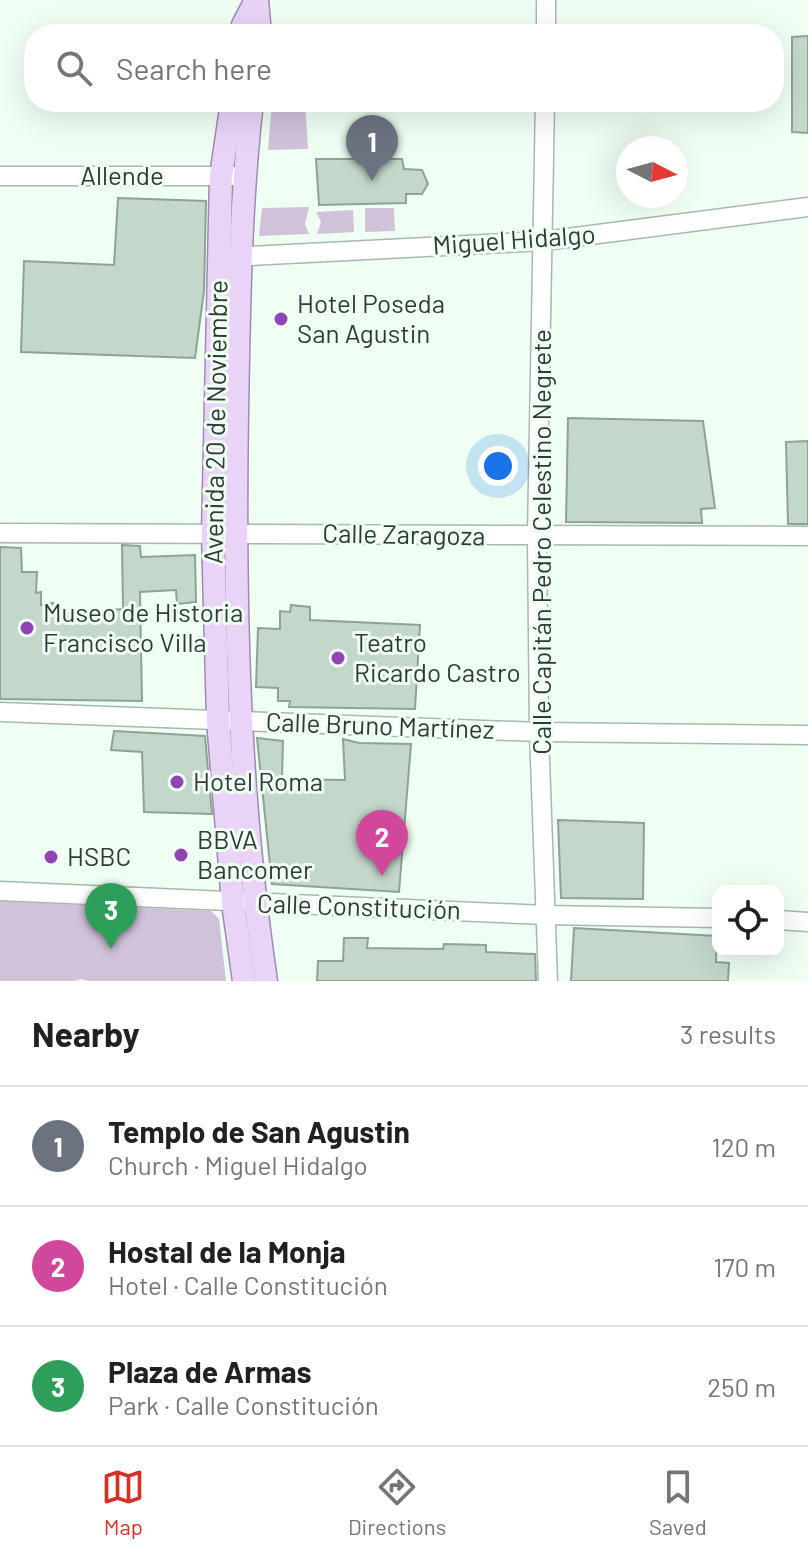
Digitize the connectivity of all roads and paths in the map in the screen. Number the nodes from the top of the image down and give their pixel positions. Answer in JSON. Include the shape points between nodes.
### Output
{"nodes":[{"id":1,"x":256,"y":0,"type":"edge"},
{"id":2,"x":546,"y":0,"type":"edge"},
{"id":3,"x":244,"y":24,"type":"edge"},
{"id":4,"x":259,"y":24,"type":"edge"},
{"id":5,"x":546,"y":24,"type":"edge"},
{"id":6,"x":232,"y":112,"type":"edge"},
{"id":7,"x":249,"y":112,"type":"edge"},
{"id":8,"x":545,"y":112,"type":"edge"},
{"id":9,"x":0,"y":176,"type":"edge"},
{"id":10,"x":232,"y":176,"type":"junction"},
{"id":11,"x":808,"y":207,"type":"edge"},
{"id":12,"x":544,"y":241,"type":"junction"},
{"id":13,"x":229,"y":257,"type":"junction"},
{"id":14,"x":0,"y":533,"type":"edge"},
{"id":15,"x":224,"y":533,"type":"junction"},
{"id":16,"x":537,"y":536,"type":"junction"},
{"id":17,"x":808,"y":536,"type":"edge"},
{"id":18,"x":0,"y":712,"type":"edge"},
{"id":19,"x":229,"y":721,"type":"junction"},
{"id":20,"x":539,"y":732,"type":"junction"},
{"id":21,"x":808,"y":735,"type":"edge"},
{"id":22,"x":0,"y":891,"type":"edge"},
{"id":23,"x":244,"y":903,"type":"junction"},
{"id":24,"x":545,"y":915,"type":"junction"},
{"id":25,"x":712,"y":918,"type":"edge"},
{"id":26,"x":784,"y":920,"type":"edge"},
{"id":27,"x":808,"y":922,"type":"edge"},
{"id":28,"x":244,"y":981,"type":"edge"},
{"id":29,"x":266,"y":981,"type":"edge"},
{"id":30,"x":548,"y":981,"type":"edge"}],
"edges":[{"from":1,"to":3,"type":"main road"},
{"from":1,"to":4,"type":"main road"},
{"from":2,"to":5,"type":"street"},
{"from":6,"to":10,"type":"main road","name":"Avenida 20 de Noviembre"},
{"from":7,"to":10,"type":"main road","name":"Avenida 20 de Noviembre"},
{"from":8,"to":12,"type":"street","name":"Calle Capitán Pedro Celestino Negrete"},
{"from":9,"to":10,"type":"street","name":"Allende"},
{"from":10,"to":13,"type":"main road","name":"Avenida 20 de Noviembre"},
{"from":11,"to":12,"type":"street","name":"Miguel Hidalgo"},
{"from":12,"to":13,"type":"street","name":"Miguel Hidalgo"},
{"from":12,"to":16,"type":"street","name":"Calle Capitán Pedro Celestino Negrete"},
{"from":13,"to":15,"type":"main road","name":"Avenida 20 de Noviembre"},
{"from":14,"to":15,"type":"street","name":"Calle Zaragoza"},
{"from":15,"to":16,"type":"street","name":"Calle Zaragoza"},
{"from":15,"to":19,"type":"main road","name":"Avenida 20 de Noviembre"},
{"from":16,"to":17,"type":"street","name":"Calle Zaragoza"},
{"from":16,"to":20,"type":"street","name":"Calle Capitán Pedro Celestino Negrete"},
{"from":18,"to":19,"type":"street","name":"Calle Bruno Martínez"},
{"from":19,"to":20,"type":"street","name":"Calle Bruno Martínez"},
{"from":19,"to":23,"type":"main road","name":"Avenida 20 de Noviembre"},
{"from":20,"to":21,"type":"street","name":"Calle Bruno Martínez"},
{"from":20,"to":24,"type":"street","name":"Calle Capitán Pedro Celestino Negrete"},
{"from":22,"to":23,"type":"street","name":"Calle Constitución"},
{"from":23,"to":24,"type":"street","name":"Calle Constitución"},
{"from":23,"to":28,"type":"main road","name":"Avenida 20 de Noviembre"},
{"from":23,"to":29,"type":"main road","name":"Avenida 20 de Noviembre"},
{"from":24,"to":25,"type":"street","name":"Calle Constitución"},
{"from":24,"to":30,"type":"street","name":"Calle Capitán Pedro Celestino Negrete"},
{"from":26,"to":27,"type":"street"}]}
